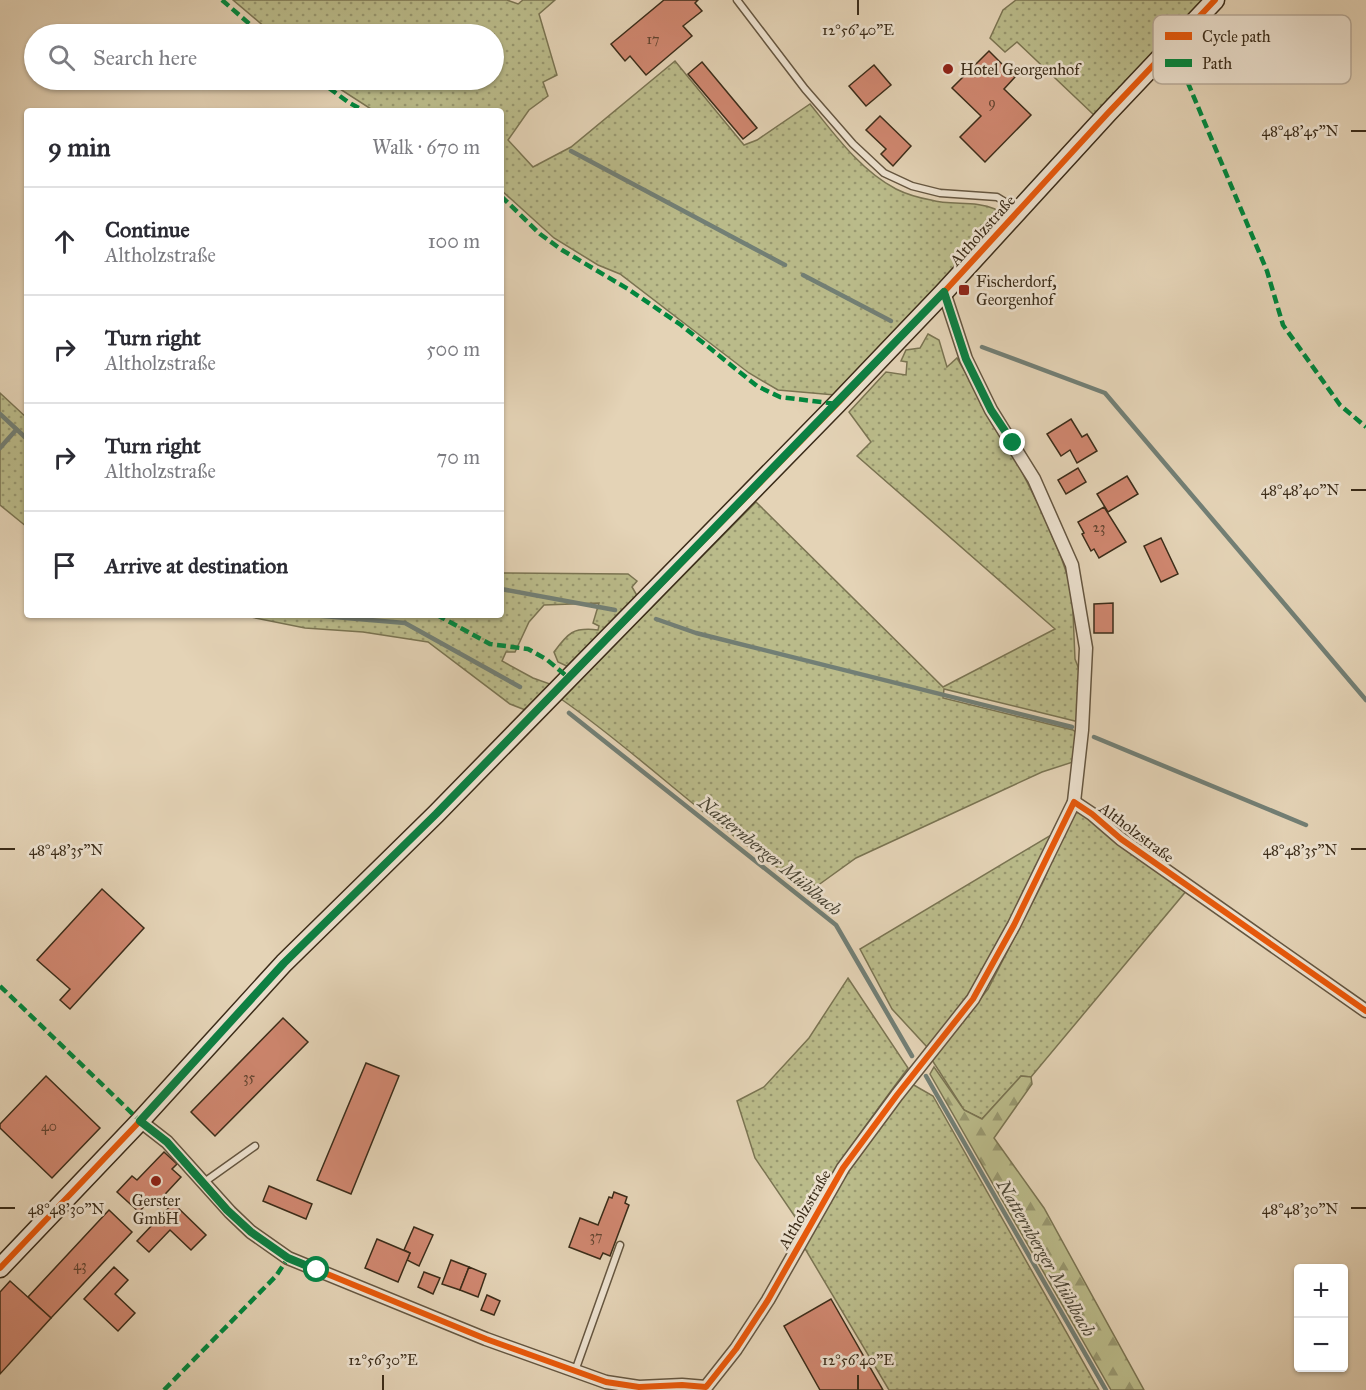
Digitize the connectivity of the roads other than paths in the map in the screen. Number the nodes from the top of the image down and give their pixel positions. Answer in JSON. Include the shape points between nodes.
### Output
{"nodes":[{"id":1,"x":737,"y":0,"type":"edge"},
{"id":2,"x":1215,"y":0,"type":"edge"},
{"id":3,"x":1201,"y":15,"type":"edge"},
{"id":4,"x":1153,"y":66,"type":"edge"},
{"id":5,"x":1018,"y":210,"type":"junction"},
{"id":6,"x":944,"y":292,"type":"junction"},
{"id":7,"x":1074,"y":802,"type":"junction"},
{"id":8,"x":1366,"y":1011,"type":"edge"},
{"id":9,"x":140,"y":1121,"type":"junction"},
{"id":10,"x":255,"y":1146,"type":"dead end"},
{"id":11,"x":203,"y":1183,"type":"junction"},
{"id":12,"x":620,"y":1245,"type":"dead end"},
{"id":13,"x":0,"y":1268,"type":"edge"},
{"id":14,"x":575,"y":1371,"type":"junction"},
{"id":15,"x":705,"y":1388,"type":"edge"}],
"edges":[{"from":1,"to":5,"type":"lane","via":[[805,89],[852,144],[884,173],[940,193],[997,197]]},
{"from":2,"to":3,"type":"street","name":"Altholzstraße"},
{"from":4,"to":5,"type":"street","name":"Altholzstraße"},
{"from":5,"to":6,"type":"street","name":"Altholzstraße"},
{"from":6,"to":7,"type":"street","name":"Altholzstraße","via":[[966,359],[991,410],[1034,479],[1072,565],[1086,648]]},
{"from":6,"to":9,"type":"street","name":"Altholzstraße","via":[[436,814],[284,963]]},
{"from":7,"to":8,"type":"street","name":"Altholzstraße"},
{"from":7,"to":15,"type":"street","name":"Altholzstraße","via":[[973,999],[843,1168],[768,1300]]},
{"from":9,"to":11,"type":"street","name":"Altholzstraße","via":[[167,1142]]},
{"from":9,"to":13,"type":"street","name":"Altholzstraße"},
{"from":10,"to":11,"type":"lane"},
{"from":11,"to":14,"type":"street","name":"Altholzstraße","via":[[251,1232],[288,1258]]},
{"from":12,"to":14,"type":"lane"},
{"from":14,"to":15,"type":"street","name":"Altholzstraße","via":[[606,1382],[639,1387]]}]}
